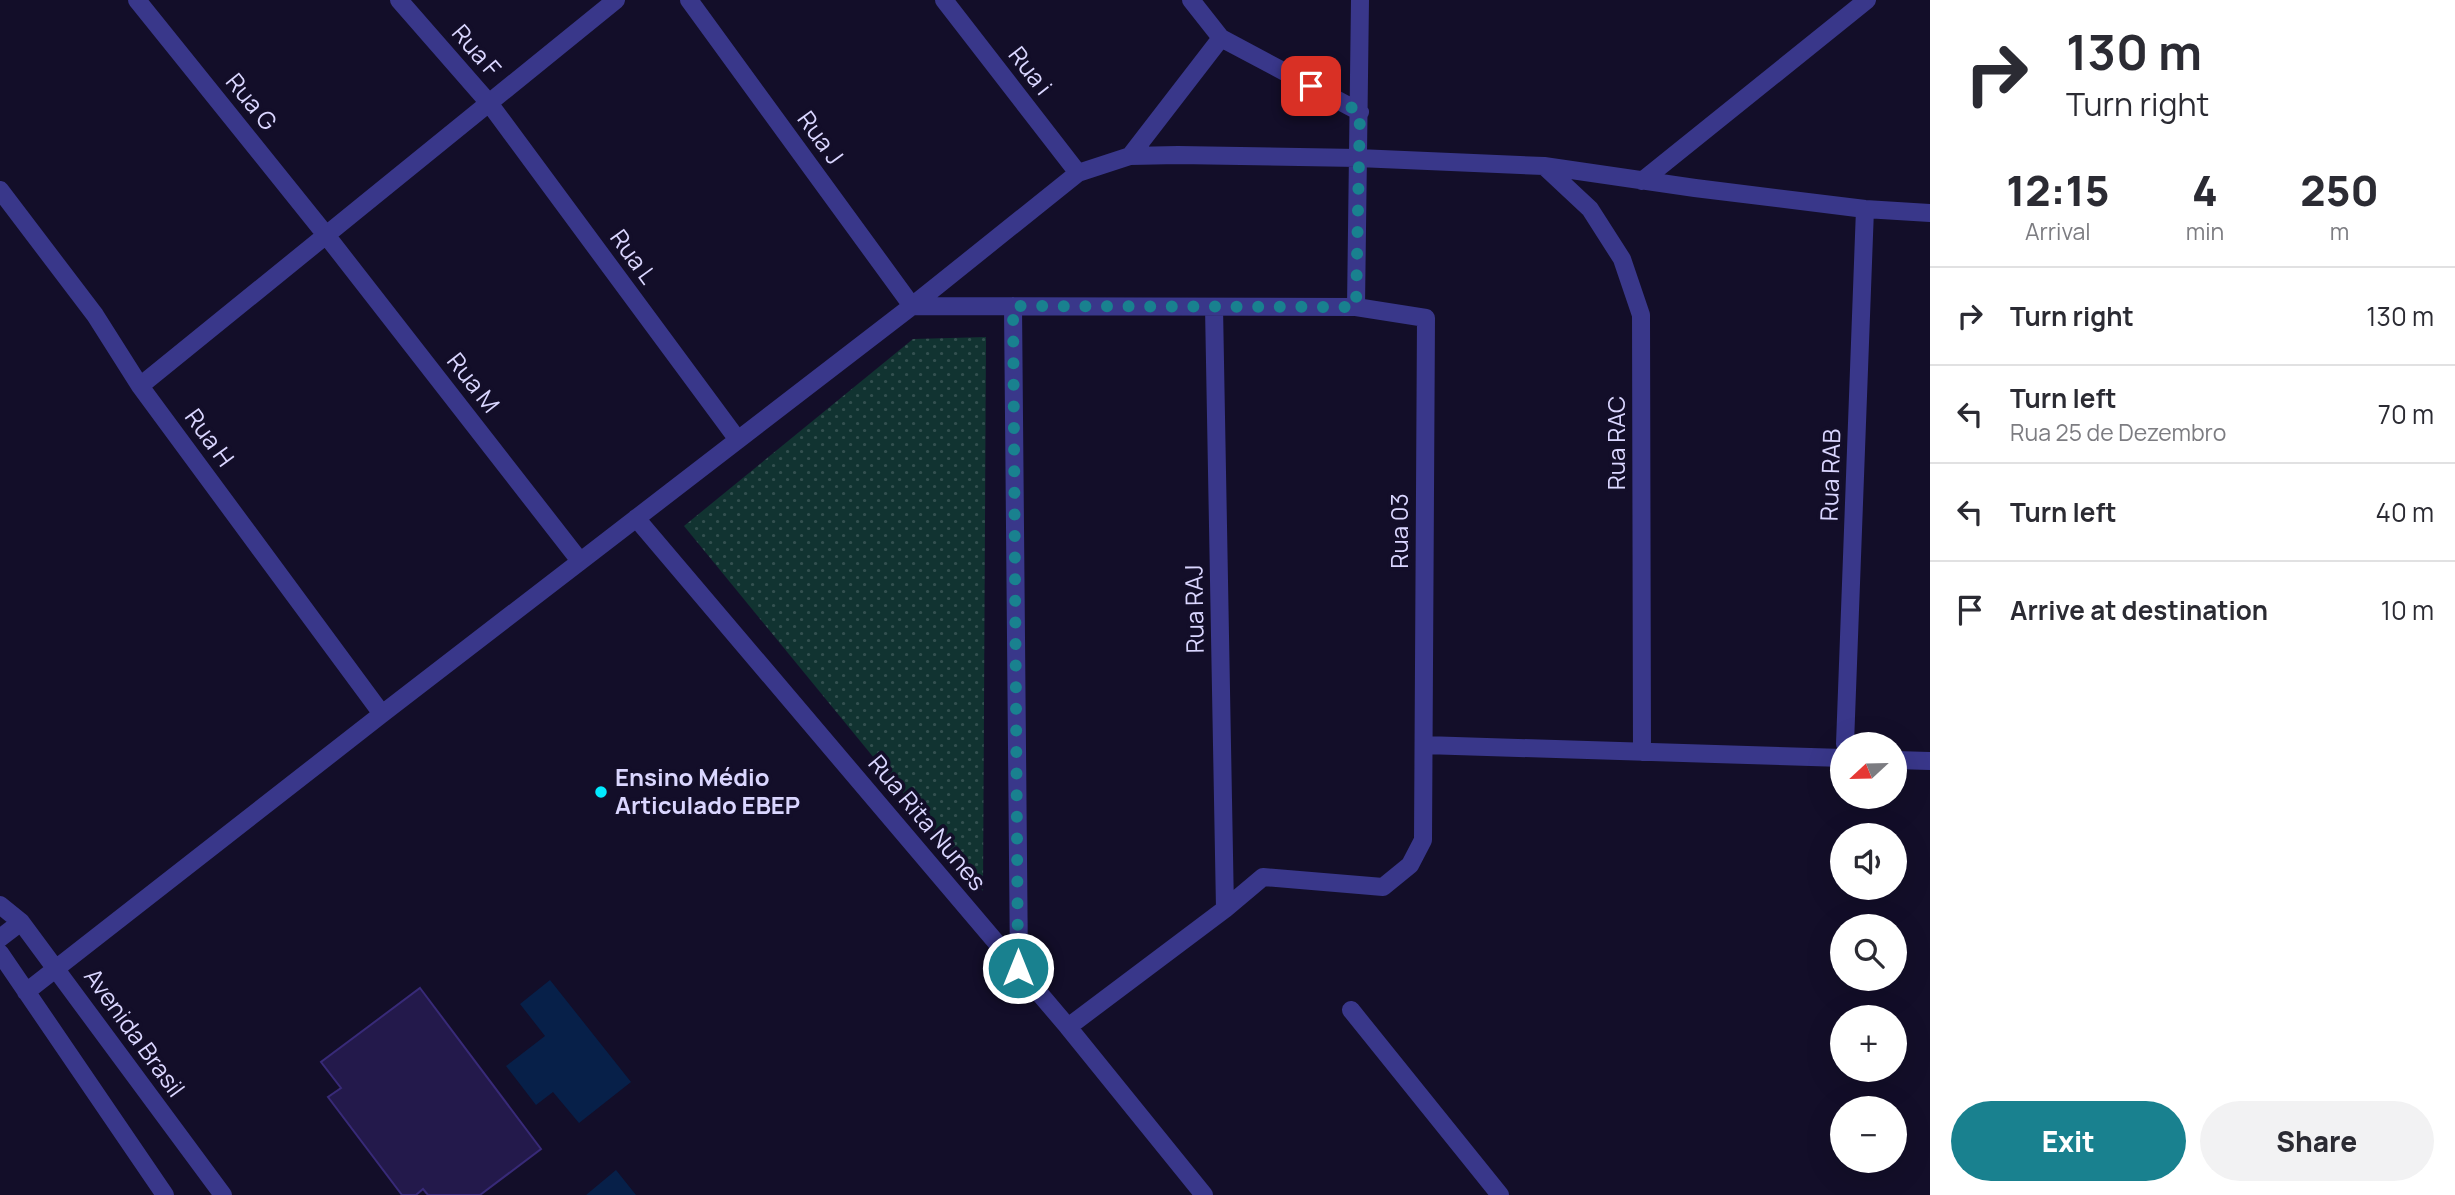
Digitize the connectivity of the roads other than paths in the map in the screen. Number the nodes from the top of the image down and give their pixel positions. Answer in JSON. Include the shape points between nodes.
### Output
{"nodes":[{"id":1,"x":137,"y":0,"type":"edge"},
{"id":2,"x":399,"y":0,"type":"edge"},
{"id":3,"x":616,"y":0,"type":"edge"},
{"id":4,"x":689,"y":0,"type":"edge"},
{"id":5,"x":944,"y":0,"type":"edge"},
{"id":6,"x":1191,"y":0,"type":"edge"},
{"id":7,"x":1360,"y":0,"type":"edge"},
{"id":8,"x":1867,"y":0,"type":"edge"},
{"id":9,"x":1221,"y":38,"type":"junction"},
{"id":10,"x":489,"y":103,"type":"junction"},
{"id":11,"x":1360,"y":112,"type":"junction"},
{"id":12,"x":1130,"y":156,"type":"junction"},
{"id":13,"x":1358,"y":158,"type":"junction"},
{"id":14,"x":1544,"y":166,"type":"junction"},
{"id":15,"x":1078,"y":173,"type":"junction"},
{"id":16,"x":1642,"y":181,"type":"junction"},
{"id":17,"x":0,"y":190,"type":"edge"},
{"id":18,"x":1865,"y":209,"type":"junction"},
{"id":19,"x":1930,"y":213,"type":"edge"},
{"id":20,"x":326,"y":235,"type":"junction"},
{"id":21,"x":912,"y":306,"type":"junction"},
{"id":22,"x":1013,"y":306,"type":"junction"},
{"id":23,"x":1214,"y":307,"type":"junction"},
{"id":24,"x":1356,"y":307,"type":"junction"},
{"id":25,"x":140,"y":386,"type":"junction"},
{"id":26,"x":738,"y":440,"type":"junction"},
{"id":27,"x":636,"y":518,"type":"junction"},
{"id":28,"x":580,"y":561,"type":"junction"},
{"id":29,"x":382,"y":713,"type":"junction"},
{"id":30,"x":1845,"y":732,"type":"edge"},
{"id":31,"x":1424,"y":745,"type":"junction"},
{"id":32,"x":1642,"y":752,"type":"junction"},
{"id":33,"x":1830,"y":758,"type":"edge"},
{"id":34,"x":1908,"y":760,"type":"edge"},
{"id":35,"x":1930,"y":761,"type":"edge"},
{"id":36,"x":0,"y":905,"type":"edge"},
{"id":37,"x":1226,"y":909,"type":"junction"},
{"id":38,"x":21,"y":922,"type":"junction"},
{"id":39,"x":0,"y":939,"type":"edge"},
{"id":40,"x":0,"y":953,"type":"edge"},
{"id":41,"x":56,"y":968,"type":"junction"},
{"id":42,"x":1018,"y":968,"type":"junction"},
{"id":43,"x":26,"y":992,"type":"junction"},
{"id":44,"x":1351,"y":1010,"type":"dead end"},
{"id":45,"x":1068,"y":1027,"type":"junction"},
{"id":46,"x":165,"y":1195,"type":"edge"},
{"id":47,"x":223,"y":1195,"type":"edge"},
{"id":48,"x":1203,"y":1195,"type":"edge"},
{"id":49,"x":1500,"y":1195,"type":"edge"}],
"edges":[{"from":1,"to":20,"type":"street","name":"Rua G"},
{"from":2,"to":10,"type":"street","name":"Rua F"},
{"from":3,"to":10,"type":"street"},
{"from":4,"to":21,"type":"street","name":"Rua J"},
{"from":5,"to":15,"type":"street","name":"Rua i"},
{"from":6,"to":9,"type":"street"},
{"from":7,"to":11,"type":"street"},
{"from":8,"to":16,"type":"street"},
{"from":9,"to":11,"type":"street"},
{"from":9,"to":12,"type":"street"},
{"from":10,"to":20,"type":"street"},
{"from":10,"to":26,"type":"street","name":"Rua L"},
{"from":11,"to":13,"type":"street"},
{"from":12,"to":13,"type":"street"},
{"from":12,"to":15,"type":"street"},
{"from":13,"to":14,"type":"street"},
{"from":13,"to":24,"type":"street"},
{"from":14,"to":16,"type":"street"},
{"from":14,"to":32,"type":"street","name":"Rua RAC","via":[[1590,209],[1622,259],[1641,315]]},
{"from":15,"to":21,"type":"street"},
{"from":16,"to":18,"type":"street"},
{"from":17,"to":25,"type":"street","name":"Rua H","via":[[95,314]]},
{"from":18,"to":19,"type":"street"},
{"from":18,"to":30,"type":"street","name":"Rua RAB"},
{"from":20,"to":25,"type":"street"},
{"from":20,"to":28,"type":"street","name":"Rua M"},
{"from":21,"to":22,"type":"street"},
{"from":21,"to":26,"type":"street"},
{"from":22,"to":23,"type":"street"},
{"from":22,"to":42,"type":"street"},
{"from":23,"to":24,"type":"street"},
{"from":23,"to":37,"type":"street","name":"Rua RAJ"},
{"from":24,"to":31,"type":"street","name":"Rua 03","via":[[1426,318]]},
{"from":25,"to":29,"type":"street","name":"Rua H"},
{"from":26,"to":27,"type":"street"},
{"from":27,"to":28,"type":"street"},
{"from":27,"to":42,"type":"street","name":"Rua Rita Nunes"},
{"from":28,"to":29,"type":"street"},
{"from":29,"to":41,"type":"street"},
{"from":31,"to":32,"type":"street"},
{"from":31,"to":37,"type":"street","name":"Rua 03","via":[[1423,840],[1410,865],[1383,887],[1263,877]]},
{"from":32,"to":33,"type":"street"},
{"from":34,"to":35,"type":"street"},
{"from":36,"to":38,"type":"street","name":"Avenida Brasil"},
{"from":37,"to":45,"type":"street","name":"Rua 03"},
{"from":38,"to":39,"type":"street"},
{"from":38,"to":41,"type":"street","name":"Avenida Brasil"},
{"from":40,"to":43,"type":"street"},
{"from":41,"to":43,"type":"street"},
{"from":41,"to":47,"type":"street","name":"Avenida Brasil"},
{"from":42,"to":45,"type":"street","name":"Rua Rita Nunes"},
{"from":43,"to":46,"type":"street"},
{"from":44,"to":49,"type":"street"},
{"from":45,"to":48,"type":"street","name":"Rua Rita Nunes"}]}
